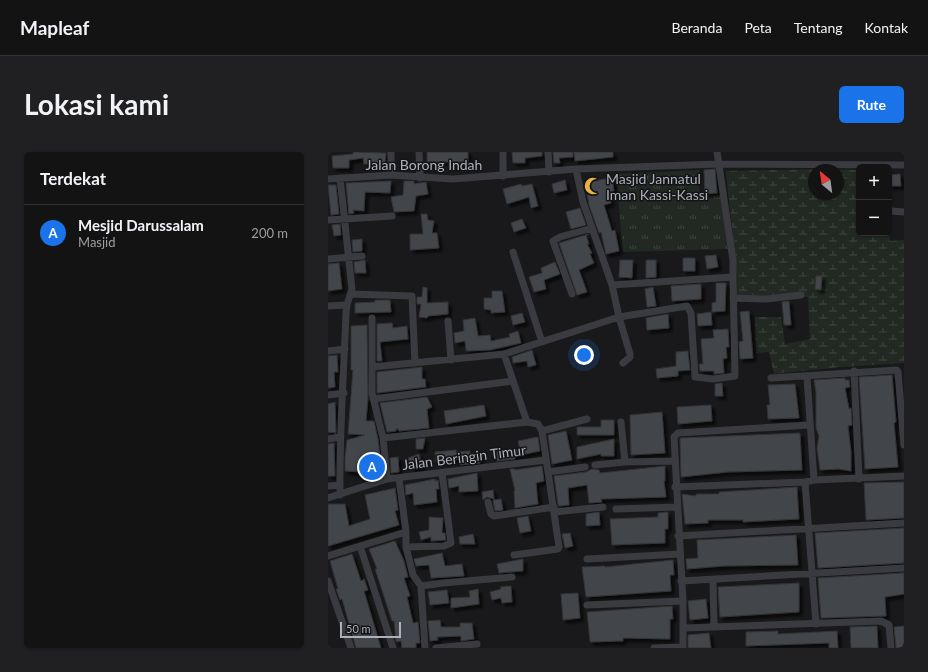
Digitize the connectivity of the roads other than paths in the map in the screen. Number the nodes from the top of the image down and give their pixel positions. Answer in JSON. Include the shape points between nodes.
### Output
{"nodes":[{"id":1,"x":391,"y":152,"type":"edge"},
{"id":2,"x":419,"y":152,"type":"edge"},
{"id":3,"x":503,"y":152,"type":"edge"},
{"id":4,"x":548,"y":152,"type":"edge"},
{"id":5,"x":717,"y":152,"type":"edge"},
{"id":6,"x":718,"y":164,"type":"junction"},
{"id":7,"x":904,"y":165,"type":"edge"},
{"id":8,"x":856,"y":166,"type":"edge"},
{"id":9,"x":892,"y":166,"type":"edge"},
{"id":10,"x":576,"y":169,"type":"junction"},
{"id":11,"x":550,"y":172,"type":"junction"},
{"id":12,"x":391,"y":175,"type":"junction"},
{"id":13,"x":503,"y":176,"type":"junction"},
{"id":14,"x":340,"y":178,"type":"junction"},
{"id":15,"x":420,"y":178,"type":"junction"},
{"id":16,"x":328,"y":179,"type":"edge"},
{"id":17,"x":892,"y":212,"type":"edge"},
{"id":18,"x":904,"y":212,"type":"edge"},
{"id":19,"x":392,"y":216,"type":"dead end"},
{"id":20,"x":344,"y":218,"type":"junction"},
{"id":21,"x":328,"y":220,"type":"edge"},
{"id":22,"x":592,"y":228,"type":"junction"},
{"id":23,"x":513,"y":252,"type":"dead end"},
{"id":24,"x":362,"y":256,"type":"dead end"},
{"id":25,"x":349,"y":257,"type":"junction"},
{"id":26,"x":328,"y":259,"type":"edge"},
{"id":27,"x":734,"y":277,"type":"junction"},
{"id":28,"x":612,"y":285,"type":"junction"},
{"id":29,"x":351,"y":294,"type":"junction"},
{"id":30,"x":572,"y":294,"type":"dead end"},
{"id":31,"x":801,"y":295,"type":"dead end"},
{"id":32,"x":733,"y":298,"type":"junction"},
{"id":33,"x":347,"y":305,"type":"junction"},
{"id":34,"x":328,"y":306,"type":"edge"},
{"id":35,"x":619,"y":316,"type":"junction"},
{"id":36,"x":372,"y":318,"type":"dead end"},
{"id":37,"x":448,"y":321,"type":"dead end"},
{"id":38,"x":542,"y":342,"type":"junction"},
{"id":39,"x":345,"y":349,"type":"junction"},
{"id":40,"x":328,"y":351,"type":"edge"},
{"id":41,"x":504,"y":354,"type":"junction"},
{"id":42,"x":451,"y":360,"type":"junction"},
{"id":43,"x":415,"y":363,"type":"junction"},
{"id":44,"x":623,"y":363,"type":"dead end"},
{"id":45,"x":372,"y":367,"type":"junction"},
{"id":46,"x":854,"y":371,"type":"junction"},
{"id":47,"x":807,"y":377,"type":"junction"},
{"id":48,"x":771,"y":378,"type":"dead end"},
{"id":49,"x":513,"y":381,"type":"junction"},
{"id":50,"x":344,"y":393,"type":"junction"},
{"id":51,"x":328,"y":395,"type":"edge"},
{"id":52,"x":373,"y":399,"type":"junction"},
{"id":53,"x":586,"y":418,"type":"dead end"},
{"id":54,"x":527,"y":422,"type":"junction"},
{"id":55,"x":621,"y":422,"type":"dead end"},
{"id":56,"x":810,"y":425,"type":"junction"},
{"id":57,"x":542,"y":431,"type":"junction"},
{"id":58,"x":340,"y":437,"type":"junction"},
{"id":59,"x":383,"y":438,"type":"junction"},
{"id":60,"x":328,"y":439,"type":"edge"},
{"id":61,"x":904,"y":445,"type":"edge"},
{"id":62,"x":546,"y":460,"type":"junction"},
{"id":63,"x":674,"y":461,"type":"junction"},
{"id":64,"x":624,"y":462,"type":"junction"},
{"id":65,"x":595,"y":465,"type":"dead end"},
{"id":66,"x":586,"y":467,"type":"dead end"},
{"id":67,"x":548,"y":472,"type":"junction"},
{"id":68,"x":442,"y":473,"type":"junction"},
{"id":69,"x":904,"y":476,"type":"edge"},
{"id":70,"x":399,"y":478,"type":"junction"},
{"id":71,"x":387,"y":479,"type":"junction"},
{"id":72,"x":859,"y":479,"type":"junction"},
{"id":73,"x":814,"y":480,"type":"junction"},
{"id":74,"x":805,"y":482,"type":"junction"},
{"id":75,"x":340,"y":485,"type":"junction"},
{"id":76,"x":328,"y":486,"type":"edge"},
{"id":77,"x":675,"y":487,"type":"junction"},
{"id":78,"x":340,"y":495,"type":"junction"},
{"id":79,"x":328,"y":498,"type":"edge"},
{"id":80,"x":488,"y":502,"type":"dead end"},
{"id":81,"x":603,"y":507,"type":"dead end"},
{"id":82,"x":677,"y":507,"type":"junction"},
{"id":83,"x":554,"y":509,"type":"junction"},
{"id":84,"x":616,"y":509,"type":"dead end"},
{"id":85,"x":904,"y":523,"type":"edge"},
{"id":86,"x":808,"y":527,"type":"junction"},
{"id":87,"x":406,"y":532,"type":"junction"},
{"id":88,"x":678,"y":536,"type":"junction"},
{"id":89,"x":360,"y":546,"type":"junction"},
{"id":90,"x":406,"y":547,"type":"junction"},
{"id":91,"x":680,"y":554,"type":"junction"},
{"id":92,"x":514,"y":555,"type":"dead end"},
{"id":93,"x":328,"y":556,"type":"edge"},
{"id":94,"x":587,"y":559,"type":"dead end"},
{"id":95,"x":904,"y":568,"type":"edge"},
{"id":96,"x":811,"y":574,"type":"junction"},
{"id":97,"x":512,"y":577,"type":"dead end"},
{"id":98,"x":713,"y":580,"type":"junction"},
{"id":99,"x":328,"y":581,"type":"edge"},
{"id":100,"x":681,"y":581,"type":"junction"},
{"id":101,"x":421,"y":586,"type":"junction"},
{"id":102,"x":683,"y":601,"type":"junction"},
{"id":103,"x":587,"y":605,"type":"dead end"},
{"id":104,"x":816,"y":624,"type":"junction"},
{"id":105,"x":714,"y":627,"type":"junction"},
{"id":106,"x":684,"y":628,"type":"junction"},
{"id":107,"x":477,"y":644,"type":"dead end"},
{"id":108,"x":683,"y":647,"type":"edge"},
{"id":109,"x":351,"y":648,"type":"edge"},
{"id":110,"x":393,"y":648,"type":"edge"},
{"id":111,"x":426,"y":648,"type":"edge"},
{"id":112,"x":436,"y":648,"type":"edge"},
{"id":113,"x":654,"y":648,"type":"edge"},
{"id":114,"x":891,"y":648,"type":"edge"}],
"edges":[{"from":1,"to":12,"type":"street"},
{"from":2,"to":15,"type":"street"},
{"from":3,"to":13,"type":"street"},
{"from":4,"to":11,"type":"street"},
{"from":5,"to":6,"type":"street"},
{"from":6,"to":8,"type":"street","name":"Jalan Borong Indah","via":[[808,163]]},
{"from":6,"to":10,"type":"street","name":"Jalan Borong Indah"},
{"from":6,"to":27,"type":"street"},
{"from":7,"to":9,"type":"street","name":"Jalan Borong Indah"},
{"from":10,"to":11,"type":"street","name":"Jalan Borong Indah"},
{"from":10,"to":22,"type":"street","via":[[579,188]]},
{"from":11,"to":13,"type":"street","name":"Jalan Borong Indah"},
{"from":12,"to":14,"type":"street","name":"Jalan Borong Indah"},
{"from":12,"to":15,"type":"street","name":"Jalan Borong Indah"},
{"from":13,"to":15,"type":"street","name":"Jalan Borong Indah"},
{"from":14,"to":16,"type":"street","name":"Jalan Borong Indah"},
{"from":14,"to":20,"type":"street"},
{"from":17,"to":18,"type":"street"},
{"from":19,"to":20,"type":"street"},
{"from":20,"to":21,"type":"street"},
{"from":20,"to":25,"type":"street"},
{"from":22,"to":28,"type":"street"},
{"from":22,"to":30,"type":"street","via":[[553,241]]},
{"from":23,"to":38,"type":"street"},
{"from":24,"to":25,"type":"street"},
{"from":25,"to":26,"type":"street"},
{"from":25,"to":29,"type":"street"},
{"from":27,"to":28,"type":"street"},
{"from":27,"to":32,"type":"street"},
{"from":28,"to":35,"type":"street"},
{"from":29,"to":33,"type":"street"},
{"from":29,"to":43,"type":"street","via":[[412,296]]},
{"from":31,"to":32,"type":"street","via":[[767,299]]},
{"from":32,"to":35,"type":"street","via":[[736,372],[733,377],[695,377],[691,313],[687,306]]},
{"from":33,"to":34,"type":"street"},
{"from":33,"to":39,"type":"street"},
{"from":35,"to":38,"type":"street"},
{"from":35,"to":44,"type":"street","via":[[630,354]]},
{"from":36,"to":45,"type":"street"},
{"from":37,"to":42,"type":"street"},
{"from":38,"to":41,"type":"street"},
{"from":39,"to":40,"type":"street"},
{"from":39,"to":50,"type":"street"},
{"from":41,"to":42,"type":"street"},
{"from":41,"to":49,"type":"street"},
{"from":42,"to":43,"type":"street"},
{"from":43,"to":45,"type":"street"},
{"from":45,"to":52,"type":"street"},
{"from":46,"to":47,"type":"street"},
{"from":46,"to":61,"type":"street","via":[[898,370]]},
{"from":46,"to":72,"type":"street"},
{"from":47,"to":48,"type":"street"},
{"from":47,"to":56,"type":"street"},
{"from":49,"to":52,"type":"street"},
{"from":49,"to":54,"type":"street"},
{"from":50,"to":51,"type":"street"},
{"from":50,"to":58,"type":"street"},
{"from":52,"to":59,"type":"street"},
{"from":53,"to":57,"type":"street"},
{"from":54,"to":57,"type":"street","via":[[538,424]]},
{"from":54,"to":59,"type":"street"},
{"from":55,"to":64,"type":"street"},
{"from":56,"to":63,"type":"street","via":[[678,433],[673,440]]},
{"from":56,"to":73,"type":"street"},
{"from":57,"to":62,"type":"street"},
{"from":58,"to":60,"type":"street"},
{"from":58,"to":75,"type":"street"},
{"from":59,"to":71,"type":"street"},
{"from":62,"to":67,"type":"street"},
{"from":62,"to":68,"type":"street","name":"Jalan Beringin Timur"},
{"from":63,"to":64,"type":"street"},
{"from":63,"to":77,"type":"street"},
{"from":64,"to":65,"type":"street"},
{"from":66,"to":67,"type":"street"},
{"from":67,"to":83,"type":"street"},
{"from":68,"to":70,"type":"street","name":"Jalan Beringin Timur"},
{"from":68,"to":90,"type":"street","via":[[451,543],[444,546]]},
{"from":69,"to":72,"type":"street"},
{"from":70,"to":71,"type":"street","name":"Jalan Beringin Timur"},
{"from":70,"to":87,"type":"street"},
{"from":71,"to":78,"type":"street","name":"Jalan Beringin Timur"},
{"from":72,"to":73,"type":"street"},
{"from":73,"to":74,"type":"street"},
{"from":74,"to":77,"type":"street"},
{"from":74,"to":86,"type":"street"},
{"from":75,"to":76,"type":"street"},
{"from":75,"to":78,"type":"street"},
{"from":77,"to":82,"type":"street"},
{"from":78,"to":79,"type":"street","name":"Jalan Beringin Timur"},
{"from":80,"to":83,"type":"street","via":[[494,516]]},
{"from":81,"to":83,"type":"street"},
{"from":82,"to":84,"type":"street"},
{"from":82,"to":88,"type":"street"},
{"from":83,"to":92,"type":"street","via":[[558,549]]},
{"from":85,"to":86,"type":"street"},
{"from":86,"to":88,"type":"street"},
{"from":86,"to":96,"type":"street"},
{"from":87,"to":89,"type":"street"},
{"from":87,"to":90,"type":"street"},
{"from":88,"to":91,"type":"street"},
{"from":89,"to":93,"type":"street"},
{"from":89,"to":110,"type":"street"},
{"from":90,"to":101,"type":"street","via":[[413,575]]},
{"from":91,"to":94,"type":"street"},
{"from":91,"to":100,"type":"street"},
{"from":95,"to":96,"type":"street"},
{"from":96,"to":98,"type":"street"},
{"from":96,"to":104,"type":"street"},
{"from":97,"to":101,"type":"street"},
{"from":98,"to":100,"type":"street"},
{"from":98,"to":105,"type":"street"},
{"from":99,"to":109,"type":"street"},
{"from":100,"to":102,"type":"street"},
{"from":101,"to":111,"type":"street"},
{"from":102,"to":103,"type":"street"},
{"from":102,"to":106,"type":"street"},
{"from":104,"to":105,"type":"street"},
{"from":104,"to":114,"type":"street","via":[[885,622],[889,625]]},
{"from":105,"to":106,"type":"street"},
{"from":106,"to":108,"type":"street"},
{"from":107,"to":112,"type":"street"},
{"from":108,"to":113,"type":"street"}]}
